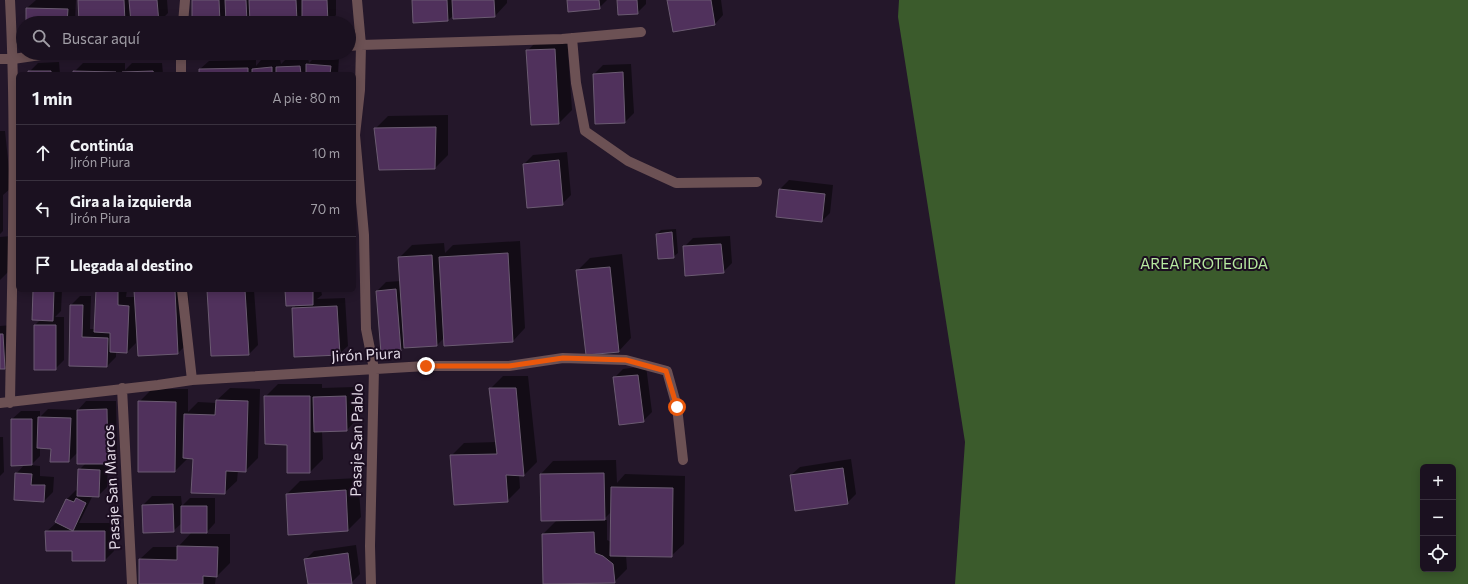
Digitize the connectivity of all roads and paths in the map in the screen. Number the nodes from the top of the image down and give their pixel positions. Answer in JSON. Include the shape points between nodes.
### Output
{"nodes":[{"id":1,"x":10,"y":0,"type":"edge"},
{"id":2,"x":185,"y":0,"type":"edge"},
{"id":3,"x":357,"y":0,"type":"edge"},
{"id":4,"x":184,"y":16,"type":"edge"},
{"id":5,"x":641,"y":32,"type":"dead end"},
{"id":6,"x":572,"y":38,"type":"junction"},
{"id":7,"x":356,"y":45,"type":"edge"},
{"id":8,"x":361,"y":45,"type":"junction"},
{"id":9,"x":0,"y":59,"type":"edge"},
{"id":10,"x":13,"y":59,"type":"junction"},
{"id":11,"x":16,"y":59,"type":"edge"},
{"id":12,"x":181,"y":60,"type":"edge"},
{"id":13,"x":181,"y":72,"type":"edge"},
{"id":14,"x":356,"y":127,"type":"edge"},
{"id":15,"x":356,"y":147,"type":"edge"},
{"id":16,"x":757,"y":182,"type":"dead end"},
{"id":17,"x":182,"y":292,"type":"edge"},
{"id":18,"x":374,"y":369,"type":"junction"},
{"id":19,"x":192,"y":380,"type":"junction"},
{"id":20,"x":122,"y":388,"type":"junction"},
{"id":21,"x":5,"y":403,"type":"edge"},
{"id":22,"x":683,"y":460,"type":"dead end"},
{"id":23,"x":132,"y":584,"type":"edge"},
{"id":24,"x":371,"y":584,"type":"edge"}],
"edges":[{"from":1,"to":10,"type":"street"},
{"from":2,"to":4,"type":"street"},
{"from":3,"to":8,"type":"street","name":"Pasaje San Pablo"},
{"from":5,"to":6,"type":"street"},
{"from":6,"to":8,"type":"street"},
{"from":6,"to":16,"type":"street","via":[[576,82],[585,131],[628,161],[676,183]]},
{"from":7,"to":8,"type":"street"},
{"from":8,"to":14,"type":"street","name":"Pasaje San Pablo"},
{"from":9,"to":10,"type":"street"},
{"from":10,"to":11,"type":"street"},
{"from":10,"to":21,"type":"street","via":[[13,248]]},
{"from":12,"to":13,"type":"street"},
{"from":15,"to":18,"type":"street","name":"Pasaje San Pablo","via":[[364,235],[366,329]]},
{"from":17,"to":19,"type":"street"},
{"from":18,"to":19,"type":"street","name":"Jirón Piura"},
{"from":18,"to":22,"type":"street","name":"Jirón Piura","via":[[509,366],[563,358],[626,360],[666,371],[677,407]]},
{"from":18,"to":24,"type":"street","name":"Pasaje San Pablo"},
{"from":19,"to":20,"type":"street","name":"Jirón Piura"},
{"from":20,"to":21,"type":"street","name":"Jirón Piura"},
{"from":20,"to":23,"type":"street","name":"Pasaje San Marcos"}]}
